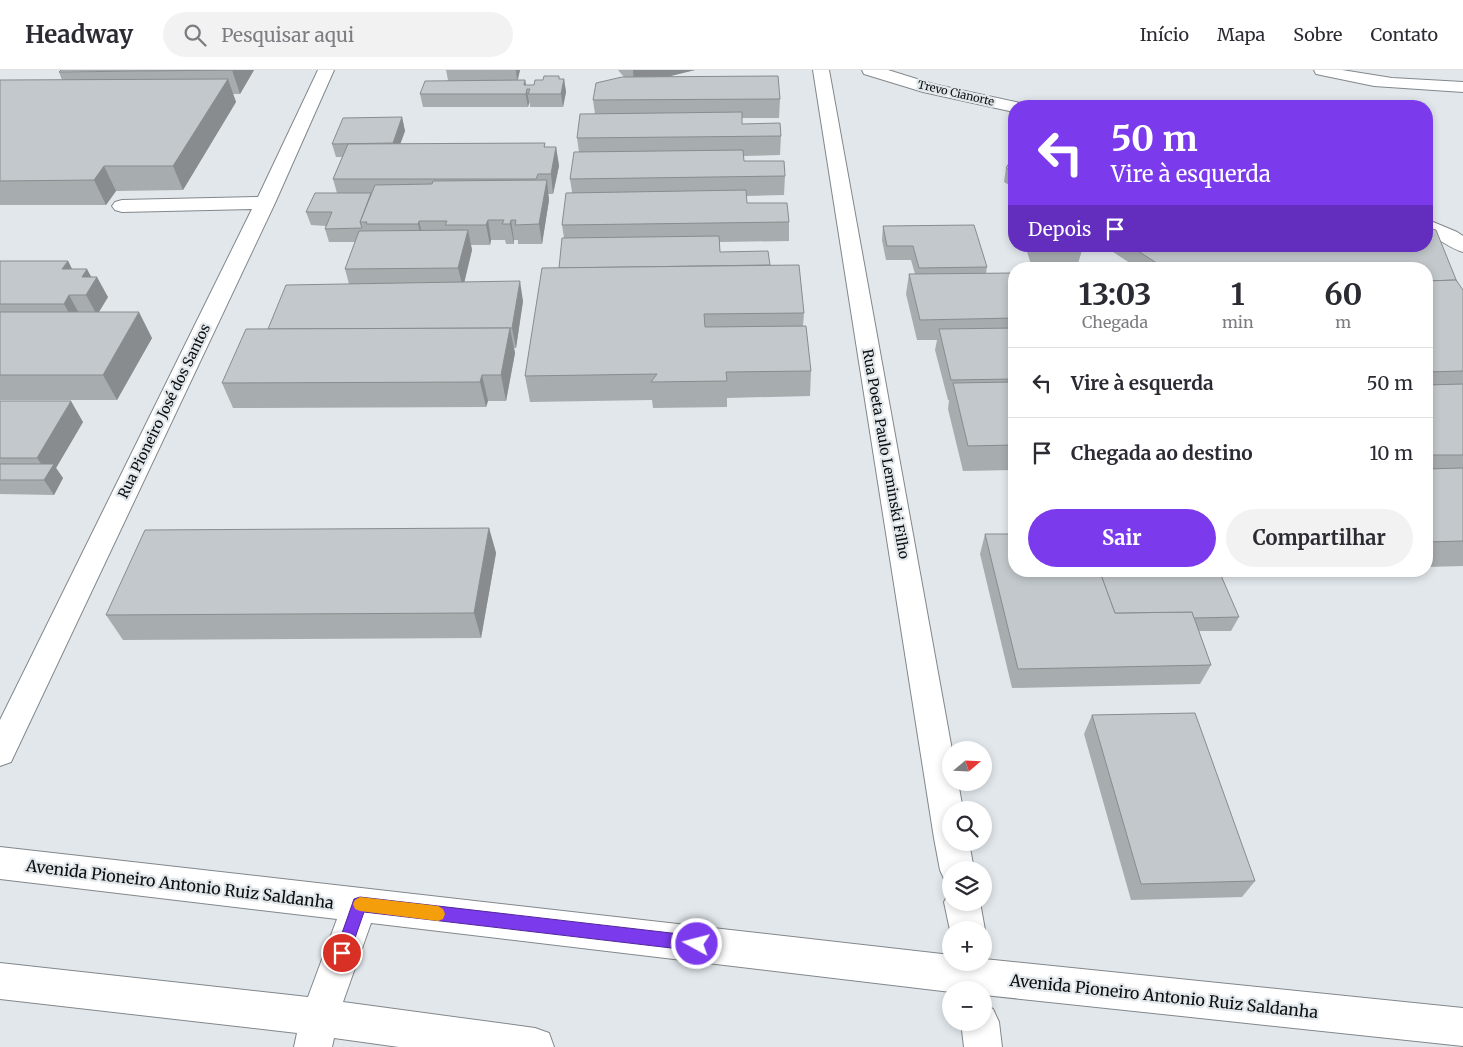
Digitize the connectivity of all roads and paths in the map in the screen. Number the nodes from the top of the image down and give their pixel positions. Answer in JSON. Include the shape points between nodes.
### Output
{"nodes":[{"id":1,"x":326,"y":70,"type":"edge"},
{"id":2,"x":821,"y":70,"type":"edge"},
{"id":3,"x":870,"y":70,"type":"edge"},
{"id":4,"x":1322,"y":70,"type":"edge"},
{"id":5,"x":1463,"y":87,"type":"edge"},
{"id":6,"x":1008,"y":106,"type":"edge"},
{"id":7,"x":265,"y":203,"type":"junction"},
{"id":8,"x":122,"y":206,"type":"dead end"},
{"id":9,"x":1433,"y":228,"type":"edge"},
{"id":10,"x":1461,"y":242,"type":"edge"},
{"id":11,"x":0,"y":752,"type":"edge"},
{"id":12,"x":945,"y":801,"type":"edge"},
{"id":13,"x":0,"y":863,"type":"edge"},
{"id":14,"x":360,"y":904,"type":"junction"},
{"id":15,"x":974,"y":976,"type":"edge"},
{"id":16,"x":0,"y":981,"type":"edge"},
{"id":17,"x":1463,"y":1028,"type":"edge"},
{"id":18,"x":981,"y":1031,"type":"edge"},
{"id":19,"x":316,"y":1032,"type":"edge"},
{"id":20,"x":535,"y":1047,"type":"edge"},
{"id":21,"x":983,"y":1047,"type":"edge"}],
"edges":[{"from":1,"to":7,"type":"main road","name":"Rua Pioneiro José dos Santos"},
{"from":2,"to":12,"type":"main road","name":"Rua Poeta Paulo Leminski Filho"},
{"from":3,"to":6,"type":"main road","name":"Trevo Cianorte","via":[[929,88]]},
{"from":4,"to":5,"type":"main road","via":[[1414,86]]},
{"from":7,"to":8,"type":"main road"},
{"from":7,"to":11,"type":"main road","name":"Rua Pioneiro José dos Santos"},
{"from":9,"to":10,"type":"main road"},
{"from":13,"to":14,"type":"main road","name":"Avenida Pioneiro Antonio Ruiz Saldanha"},
{"from":14,"to":15,"type":"main road","name":"Avenida Pioneiro Antonio Ruiz Saldanha"},
{"from":14,"to":19,"type":"main road"},
{"from":15,"to":17,"type":"main road","name":"Avenida Pioneiro Antonio Ruiz Saldanha"},
{"from":16,"to":19,"type":"main road"},
{"from":18,"to":21,"type":"main road"},
{"from":19,"to":20,"type":"main road"}]}
